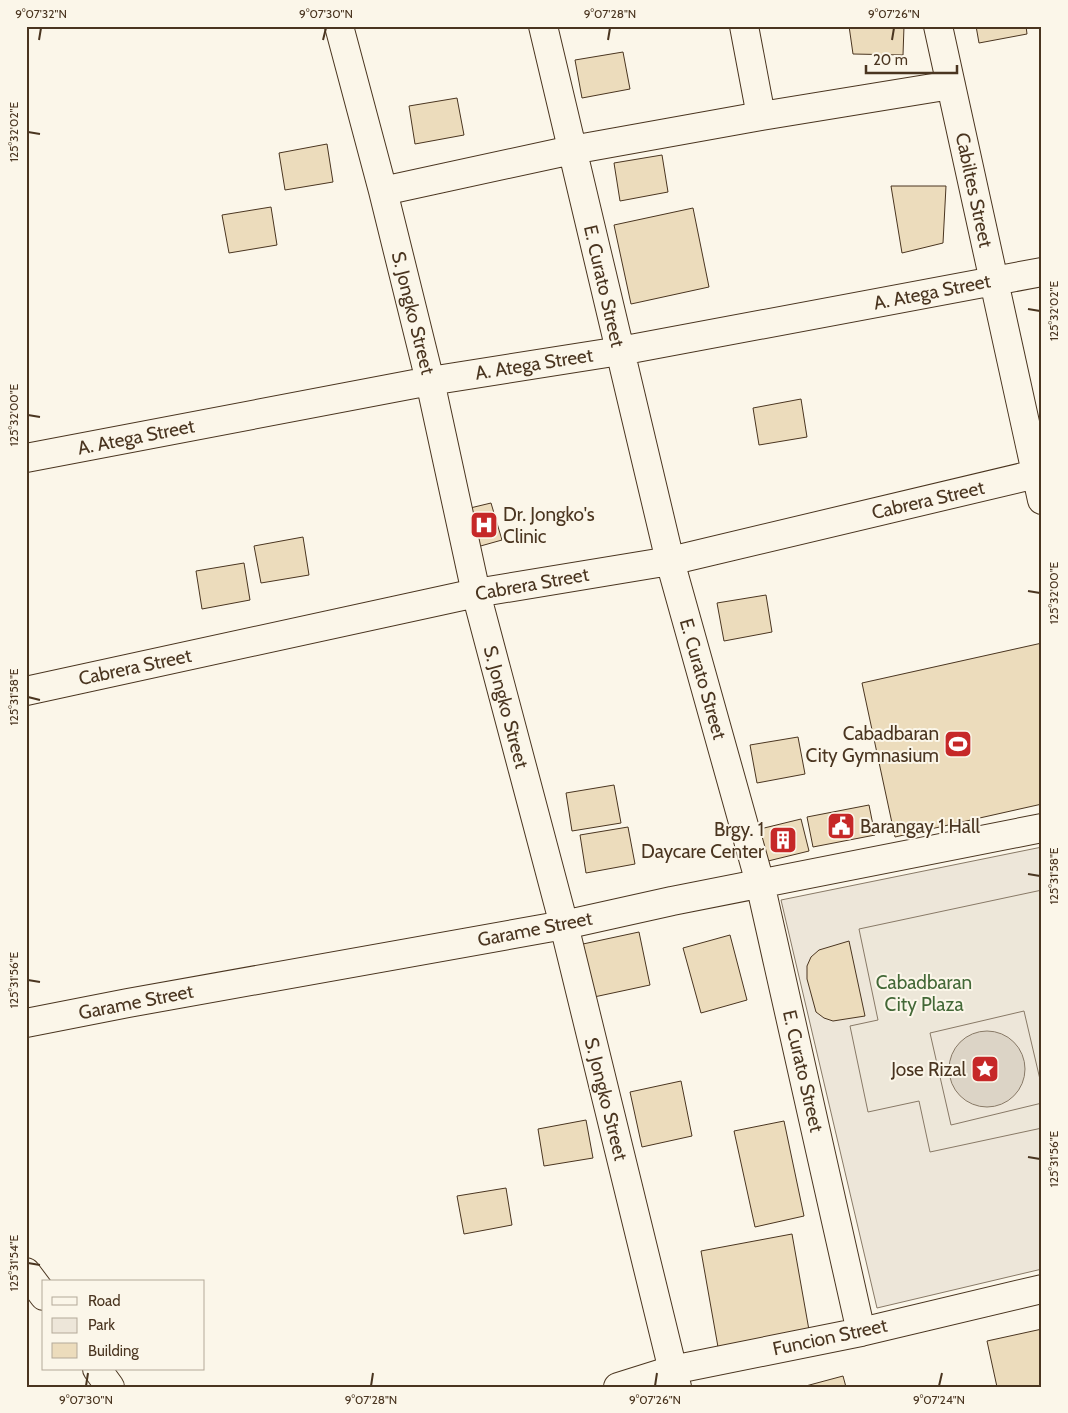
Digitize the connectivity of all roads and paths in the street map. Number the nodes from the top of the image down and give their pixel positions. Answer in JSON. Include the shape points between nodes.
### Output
{"nodes":[{"id":1,"x":339,"y":26,"type":"edge"},
{"id":2,"x":543,"y":26,"type":"edge"},
{"id":3,"x":744,"y":26,"type":"edge"},
{"id":4,"x":938,"y":26,"type":"edge"},
{"id":5,"x":951,"y":85,"type":"junction"},
{"id":6,"x":761,"y":116,"type":"junction"},
{"id":7,"x":572,"y":150,"type":"junction"},
{"id":8,"x":383,"y":191,"type":"junction"},
{"id":9,"x":1042,"y":272,"type":"edge"},
{"id":10,"x":994,"y":281,"type":"junction"},
{"id":11,"x":620,"y":351,"type":"junction"},
{"id":12,"x":430,"y":381,"type":"junction"},
{"id":13,"x":26,"y":458,"type":"edge"},
{"id":14,"x":1036,"y":474,"type":"junction"},
{"id":15,"x":1042,"y":500,"type":"edge"},
{"id":16,"x":670,"y":561,"type":"junction"},
{"id":17,"x":476,"y":593,"type":"junction"},
{"id":18,"x":26,"y":691,"type":"edge"},
{"id":19,"x":1042,"y":828,"type":"edge"},
{"id":20,"x":760,"y":883,"type":"junction"},
{"id":21,"x":564,"y":925,"type":"junction"},
{"id":22,"x":26,"y":1023,"type":"edge"},
{"id":23,"x":26,"y":1272,"type":"edge"},
{"id":24,"x":1042,"y":1289,"type":"edge"},
{"id":25,"x":42,"y":1293,"type":"edge"},
{"id":26,"x":861,"y":1332,"type":"junction"},
{"id":27,"x":98,"y":1370,"type":"edge"},
{"id":28,"x":674,"y":1378,"type":"edge"},
{"id":29,"x":110,"y":1387,"type":"edge"},
{"id":30,"x":618,"y":1387,"type":"edge"}],
"edges":[{"from":1,"to":8,"type":"street","name":"S. Jongko Street"},
{"from":2,"to":7,"type":"street","name":"E. Curato Street"},
{"from":3,"to":6,"type":"street"},
{"from":4,"to":5,"type":"street","name":"Cabiltes Street"},
{"from":5,"to":6,"type":"street"},
{"from":5,"to":10,"type":"street","name":"Cabiltes Street"},
{"from":6,"to":7,"type":"street"},
{"from":7,"to":8,"type":"street"},
{"from":7,"to":11,"type":"street","name":"E. Curato Street"},
{"from":8,"to":12,"type":"street","name":"S. Jongko Street"},
{"from":9,"to":10,"type":"street","name":"A. Atega Street"},
{"from":10,"to":11,"type":"street","name":"A. Atega Street"},
{"from":10,"to":14,"type":"street","name":"Cabiltes Street"},
{"from":11,"to":12,"type":"street","name":"A. Atega Street"},
{"from":11,"to":16,"type":"street","name":"E. Curato Street"},
{"from":12,"to":13,"type":"street","name":"A. Atega Street"},
{"from":12,"to":17,"type":"street","name":"S. Jongko Street"},
{"from":14,"to":15,"type":"street","name":"Cabiltes Street"},
{"from":14,"to":16,"type":"street","name":"Cabrera Street"},
{"from":16,"to":17,"type":"street","name":"Cabrera Street"},
{"from":16,"to":20,"type":"street","name":"E. Curato Street"},
{"from":17,"to":18,"type":"street","name":"Cabrera Street"},
{"from":17,"to":21,"type":"street","name":"S. Jongko Street"},
{"from":19,"to":20,"type":"street","name":"Garame Street"},
{"from":20,"to":21,"type":"street","name":"Garame Street"},
{"from":20,"to":26,"type":"street","name":"E. Curato Street"},
{"from":21,"to":22,"type":"street","name":"Garame Street"},
{"from":21,"to":28,"type":"street","name":"S. Jongko Street"},
{"from":23,"to":25,"type":"street"},
{"from":24,"to":26,"type":"street","name":"Funcion Street"},
{"from":26,"to":28,"type":"street","name":"Funcion Street"},
{"from":27,"to":29,"type":"street"},
{"from":28,"to":30,"type":"street","name":"Funcion Street"}]}
